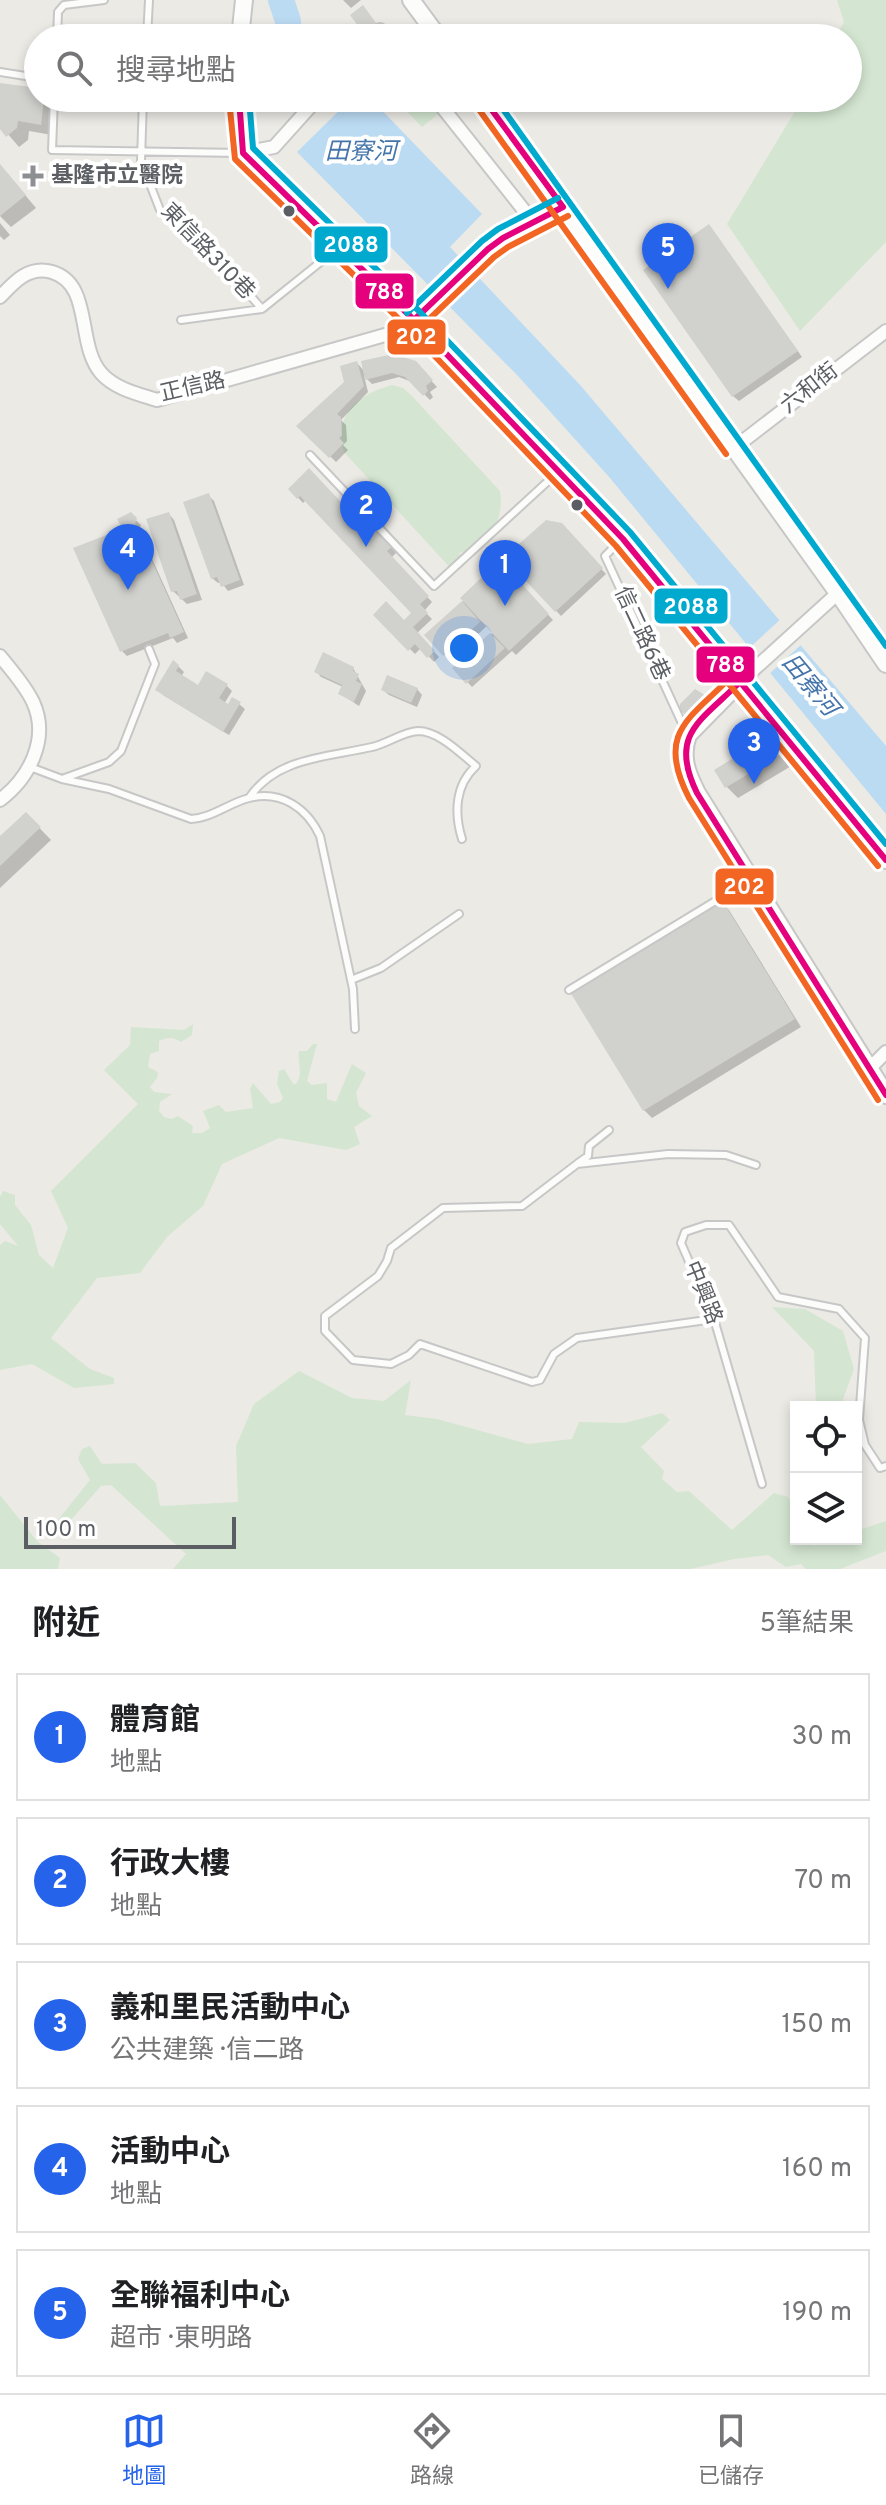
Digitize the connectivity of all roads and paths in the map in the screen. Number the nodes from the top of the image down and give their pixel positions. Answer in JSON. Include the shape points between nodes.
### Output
{"nodes":[{"id":1,"x":104,"y":0,"type":"edge"},
{"id":2,"x":149,"y":0,"type":"edge"},
{"id":3,"x":244,"y":0,"type":"edge"},
{"id":4,"x":411,"y":0,"type":"edge"},
{"id":5,"x":58,"y":24,"type":"edge"},
{"id":6,"x":148,"y":24,"type":"edge"},
{"id":7,"x":241,"y":24,"type":"edge"},
{"id":8,"x":429,"y":24,"type":"edge"},
{"id":9,"x":0,"y":72,"type":"edge"},
{"id":10,"x":24,"y":76,"type":"edge"},
{"id":11,"x":53,"y":112,"type":"edge"},
{"id":12,"x":142,"y":112,"type":"edge"},
{"id":13,"x":240,"y":112,"type":"edge"},
{"id":14,"x":305,"y":112,"type":"edge"},
{"id":15,"x":446,"y":112,"type":"edge"},
{"id":16,"x":493,"y":112,"type":"edge"},
{"id":17,"x":140,"y":152,"type":"junction"},
{"id":18,"x":243,"y":153,"type":"junction"},
{"id":19,"x":563,"y":207,"type":"junction"},
{"id":20,"x":534,"y":223,"type":"junction"},
{"id":21,"x":338,"y":247,"type":"junction"},
{"id":22,"x":0,"y":297,"type":"edge"},
{"id":23,"x":262,"y":309,"type":"junction"},
{"id":24,"x":181,"y":320,"type":"dead end"},
{"id":25,"x":414,"y":320,"type":"junction"},
{"id":26,"x":886,"y":331,"type":"edge"},
{"id":27,"x":734,"y":448,"type":"junction"},
{"id":28,"x":310,"y":455,"type":"dead end"},
{"id":29,"x":558,"y":472,"type":"junction"},
{"id":30,"x":623,"y":539,"type":"junction"},
{"id":31,"x":838,"y":593,"type":"junction"},
{"id":32,"x":149,"y":649,"type":"dead end"},
{"id":33,"x":0,"y":656,"type":"edge"},
{"id":34,"x":886,"y":664,"type":"edge"},
{"id":35,"x":740,"y":682,"type":"junction"},
{"id":36,"x":688,"y":735,"type":"junction"},
{"id":37,"x":30,"y":767,"type":"junction"},
{"id":38,"x":62,"y":779,"type":"junction"},
{"id":39,"x":249,"y":798,"type":"junction"},
{"id":40,"x":0,"y":800,"type":"edge"},
{"id":41,"x":462,"y":839,"type":"dead end"},
{"id":42,"x":886,"y":860,"type":"edge"},
{"id":43,"x":752,"y":879,"type":"junction"},
{"id":44,"x":459,"y":914,"type":"dead end"},
{"id":45,"x":351,"y":980,"type":"junction"},
{"id":46,"x":569,"y":990,"type":"dead end"},
{"id":47,"x":355,"y":1029,"type":"dead end"},
{"id":48,"x":886,"y":1052,"type":"edge"},
{"id":49,"x":869,"y":1069,"type":"junction"},
{"id":50,"x":886,"y":1095,"type":"edge"},
{"id":51,"x":609,"y":1130,"type":"dead end"},
{"id":52,"x":577,"y":1164,"type":"junction"},
{"id":53,"x":756,"y":1165,"type":"dead end"},
{"id":54,"x":714,"y":1319,"type":"junction"},
{"id":55,"x":886,"y":1466,"type":"edge"},
{"id":56,"x":762,"y":1484,"type":"dead end"}],
"edges":[{"from":1,"to":5,"type":"lane","via":[[64,5]]},
{"from":2,"to":6,"type":"lane"},
{"from":3,"to":7,"type":"main road"},
{"from":4,"to":8,"type":"main road"},
{"from":9,"to":10,"type":"lane"},
{"from":11,"to":17,"type":"lane","via":[[52,150]]},
{"from":12,"to":17,"type":"lane","name":"東信路310巷"},
{"from":13,"to":18,"type":"main road"},
{"from":14,"to":18,"type":"street","via":[[274,147]]},
{"from":15,"to":20,"type":"street"},
{"from":16,"to":19,"type":"main road"},
{"from":17,"to":18,"type":"lane"},
{"from":17,"to":23,"type":"lane","name":"東信路310巷","via":[[160,210],[197,235]]},
{"from":18,"to":21,"type":"main road"},
{"from":19,"to":20,"type":"street","name":"正信路"},
{"from":19,"to":27,"type":"main road"},
{"from":20,"to":25,"type":"street","name":"正信路","via":[[473,261]]},
{"from":21,"to":23,"type":"lane","name":"東信路310巷"},
{"from":21,"to":25,"type":"main road"},
{"from":22,"to":25,"type":"street","name":"正信路","via":[[33,270],[56,273],[68,281],[82,310],[87,349],[103,376],[157,400],[399,331]]},
{"from":23,"to":24,"type":"lane"},
{"from":25,"to":29,"type":"main road"},
{"from":26,"to":27,"type":"street","name":"六和街"},
{"from":27,"to":31,"type":"main road"},
{"from":28,"to":29,"type":"lane","via":[[434,586]]},
{"from":29,"to":30,"type":"main road"},
{"from":30,"to":35,"type":"main road"},
{"from":30,"to":36,"type":"lane","name":"信二路6巷","via":[[605,556]]},
{"from":31,"to":34,"type":"main road"},
{"from":31,"to":35,"type":"street"},
{"from":32,"to":38,"type":"lane","via":[[155,664],[121,751],[109,762]]},
{"from":33,"to":37,"type":"street","via":[[34,703],[38,745]]},
{"from":35,"to":36,"type":"main road"},
{"from":35,"to":42,"type":"main road"},
{"from":36,"to":43,"type":"main road","via":[[683,758],[692,782]]},
{"from":37,"to":38,"type":"lane"},
{"from":37,"to":40,"type":"street"},
{"from":38,"to":39,"type":"lane","via":[[109,789],[191,819]]},
{"from":39,"to":41,"type":"lane","via":[[275,773],[304,760],[420,731],[441,739],[476,766],[459,794]]},
{"from":39,"to":45,"type":"lane","via":[[288,800],[316,827]]},
{"from":43,"to":46,"type":"lane"},
{"from":43,"to":49,"type":"main road"},
{"from":44,"to":45,"type":"lane","via":[[381,968]]},
{"from":45,"to":47,"type":"lane"},
{"from":48,"to":49,"type":"street"},
{"from":49,"to":50,"type":"main road"},
{"from":51,"to":52,"type":"lane"},
{"from":52,"to":53,"type":"lane","via":[[668,1154],[726,1155]]},
{"from":52,"to":54,"type":"lane","via":[[522,1206],[443,1208],[391,1248],[378,1276],[325,1316],[325,1331],[353,1360],[391,1364],[420,1344],[532,1382],[540,1380],[554,1354],[577,1338]]},
{"from":54,"to":55,"type":"lane","name":"中興路","via":[[681,1243],[685,1232],[729,1225],[778,1297],[839,1309],[865,1338],[859,1420],[865,1445],[880,1468]]},
{"from":54,"to":56,"type":"lane","name":"中興路"}]}
